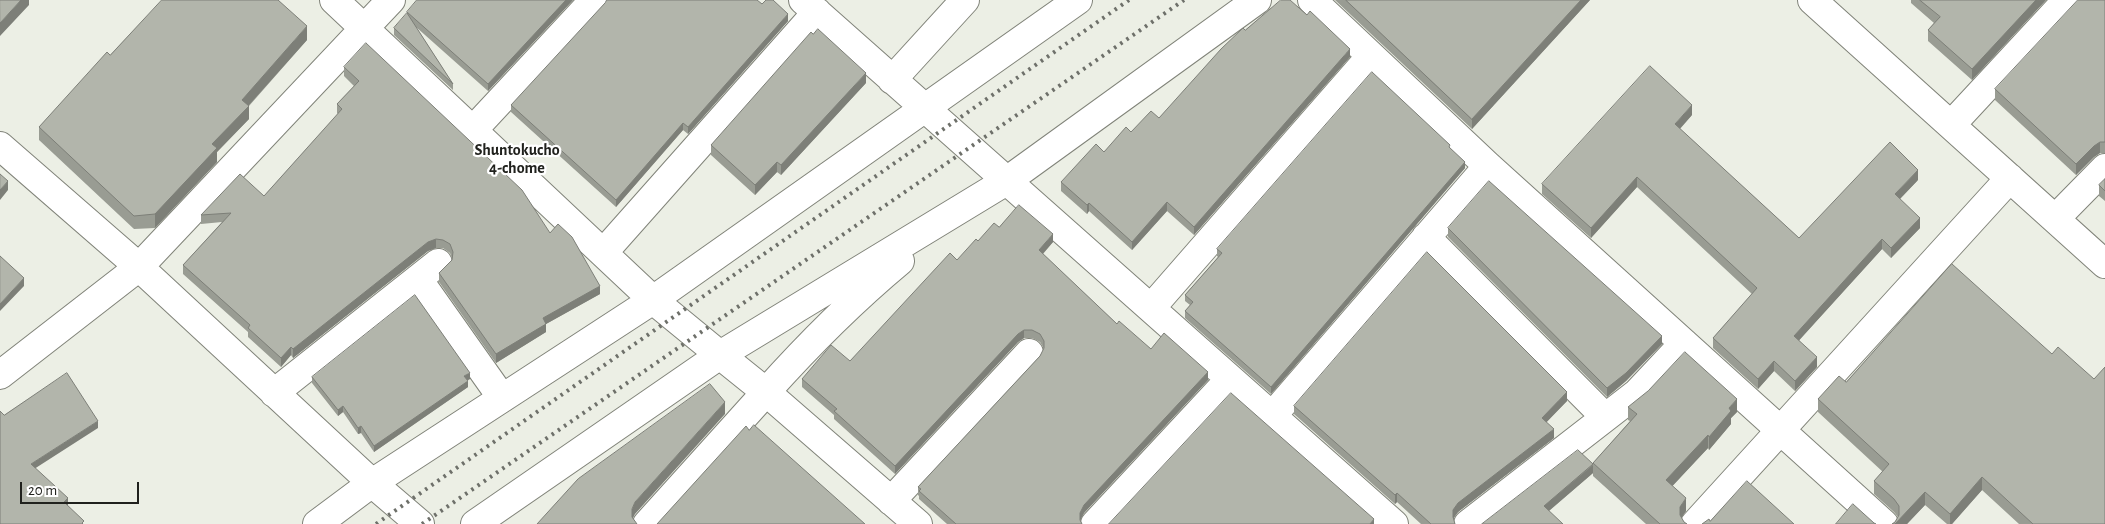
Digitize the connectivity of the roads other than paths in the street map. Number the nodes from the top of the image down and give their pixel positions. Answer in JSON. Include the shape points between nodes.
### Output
{"nodes":[{"id":1,"x":334,"y":0,"type":"edge"},
{"id":2,"x":391,"y":0,"type":"edge"},
{"id":3,"x":594,"y":0,"type":"edge"},
{"id":4,"x":965,"y":0,"type":"edge"},
{"id":5,"x":1078,"y":0,"type":"edge"},
{"id":6,"x":1257,"y":0,"type":"edge"},
{"id":7,"x":1312,"y":0,"type":"edge"},
{"id":8,"x":1812,"y":0,"type":"edge"},
{"id":9,"x":2067,"y":0,"type":"edge"},
{"id":10,"x":810,"y":6,"type":"edge"},
{"id":11,"x":365,"y":27,"type":"junction"},
{"id":12,"x":1371,"y":56,"type":"junction"},
{"id":13,"x":892,"y":80,"type":"junction"},
{"id":14,"x":924,"y":108,"type":"junction"},
{"id":15,"x":1951,"y":125,"type":"junction"},
{"id":16,"x":473,"y":130,"type":"junction"},
{"id":17,"x":0,"y":146,"type":"edge"},
{"id":18,"x":1488,"y":166,"type":"junction"},
{"id":19,"x":2105,"y":168,"type":"edge"},
{"id":20,"x":2010,"y":178,"type":"junction"},
{"id":21,"x":1008,"y":180,"type":"junction"},
{"id":22,"x":975,"y":200,"type":"junction"},
{"id":23,"x":2055,"y":219,"type":"junction"},
{"id":24,"x":1426,"y":238,"type":"junction"},
{"id":25,"x":603,"y":253,"type":"junction"},
{"id":26,"x":2105,"y":264,"type":"edge"},
{"id":27,"x":139,"y":267,"type":"junction"},
{"id":28,"x":653,"y":300,"type":"junction"},
{"id":29,"x":1151,"y":308,"type":"junction"},
{"id":30,"x":1684,"y":343,"type":"junction"},
{"id":31,"x":1029,"y":353,"type":"dead end"},
{"id":32,"x":720,"y":355,"type":"junction"},
{"id":33,"x":0,"y":375,"type":"edge"},
{"id":34,"x":1230,"y":379,"type":"junction"},
{"id":35,"x":766,"y":392,"type":"junction"},
{"id":36,"x":274,"y":393,"type":"junction"},
{"id":37,"x":502,"y":398,"type":"junction"},
{"id":38,"x":1272,"y":416,"type":"junction"},
{"id":39,"x":1605,"y":417,"type":"junction"},
{"id":40,"x":1781,"y":430,"type":"junction"},
{"id":41,"x":372,"y":483,"type":"junction"},
{"id":42,"x":892,"y":501,"type":"junction"},
{"id":43,"x":316,"y":524,"type":"edge"},
{"id":44,"x":420,"y":524,"type":"edge"},
{"id":45,"x":475,"y":524,"type":"edge"},
{"id":46,"x":647,"y":524,"type":"edge"},
{"id":47,"x":918,"y":524,"type":"edge"},
{"id":48,"x":1095,"y":524,"type":"edge"},
{"id":49,"x":1394,"y":524,"type":"edge"},
{"id":50,"x":1468,"y":524,"type":"edge"},
{"id":51,"x":1695,"y":524,"type":"edge"},
{"id":52,"x":1884,"y":524,"type":"edge"}],
"edges":[{"from":1,"to":11,"type":"street"},
{"from":2,"to":11,"type":"street"},
{"from":3,"to":16,"type":"street"},
{"from":4,"to":13,"type":"street"},
{"from":5,"to":14,"type":"street"},
{"from":6,"to":21,"type":"street"},
{"from":7,"to":12,"type":"street"},
{"from":8,"to":15,"type":"street"},
{"from":9,"to":15,"type":"street"},
{"from":10,"to":13,"type":"street"},
{"from":10,"to":25,"type":"street"},
{"from":11,"to":16,"type":"street"},
{"from":11,"to":27,"type":"street"},
{"from":12,"to":18,"type":"street"},
{"from":12,"to":29,"type":"street"},
{"from":13,"to":14,"type":"street"},
{"from":14,"to":21,"type":"street"},
{"from":14,"to":28,"type":"street"},
{"from":15,"to":20,"type":"street"},
{"from":16,"to":25,"type":"street"},
{"from":17,"to":27,"type":"street"},
{"from":18,"to":24,"type":"street"},
{"from":18,"to":30,"type":"street"},
{"from":19,"to":23,"type":"street"},
{"from":20,"to":23,"type":"street"},
{"from":20,"to":40,"type":"street"},
{"from":21,"to":22,"type":"street"},
{"from":21,"to":29,"type":"street"},
{"from":22,"to":32,"type":"street"},
{"from":22,"to":35,"type":"street","via":[[879,279],[808,345]]},
{"from":23,"to":26,"type":"street"},
{"from":24,"to":38,"type":"street"},
{"from":24,"to":39,"type":"street"},
{"from":25,"to":28,"type":"street"},
{"from":27,"to":33,"type":"street"},
{"from":27,"to":36,"type":"street"},
{"from":28,"to":32,"type":"street"},
{"from":28,"to":37,"type":"street"},
{"from":29,"to":34,"type":"street"},
{"from":30,"to":39,"type":"street","via":[[1637,393]]},
{"from":30,"to":40,"type":"street"},
{"from":31,"to":42,"type":"street"},
{"from":32,"to":35,"type":"street"},
{"from":32,"to":45,"type":"street"},
{"from":34,"to":38,"type":"street"},
{"from":34,"to":48,"type":"street"},
{"from":35,"to":42,"type":"street"},
{"from":35,"to":46,"type":"street"},
{"from":36,"to":37,"type":"street","via":[[428,271]]},
{"from":36,"to":41,"type":"street"},
{"from":37,"to":41,"type":"street"},
{"from":38,"to":49,"type":"street"},
{"from":39,"to":50,"type":"street"},
{"from":40,"to":51,"type":"street"},
{"from":40,"to":52,"type":"street"},
{"from":41,"to":43,"type":"street"},
{"from":41,"to":44,"type":"street"},
{"from":42,"to":47,"type":"street"}]}
